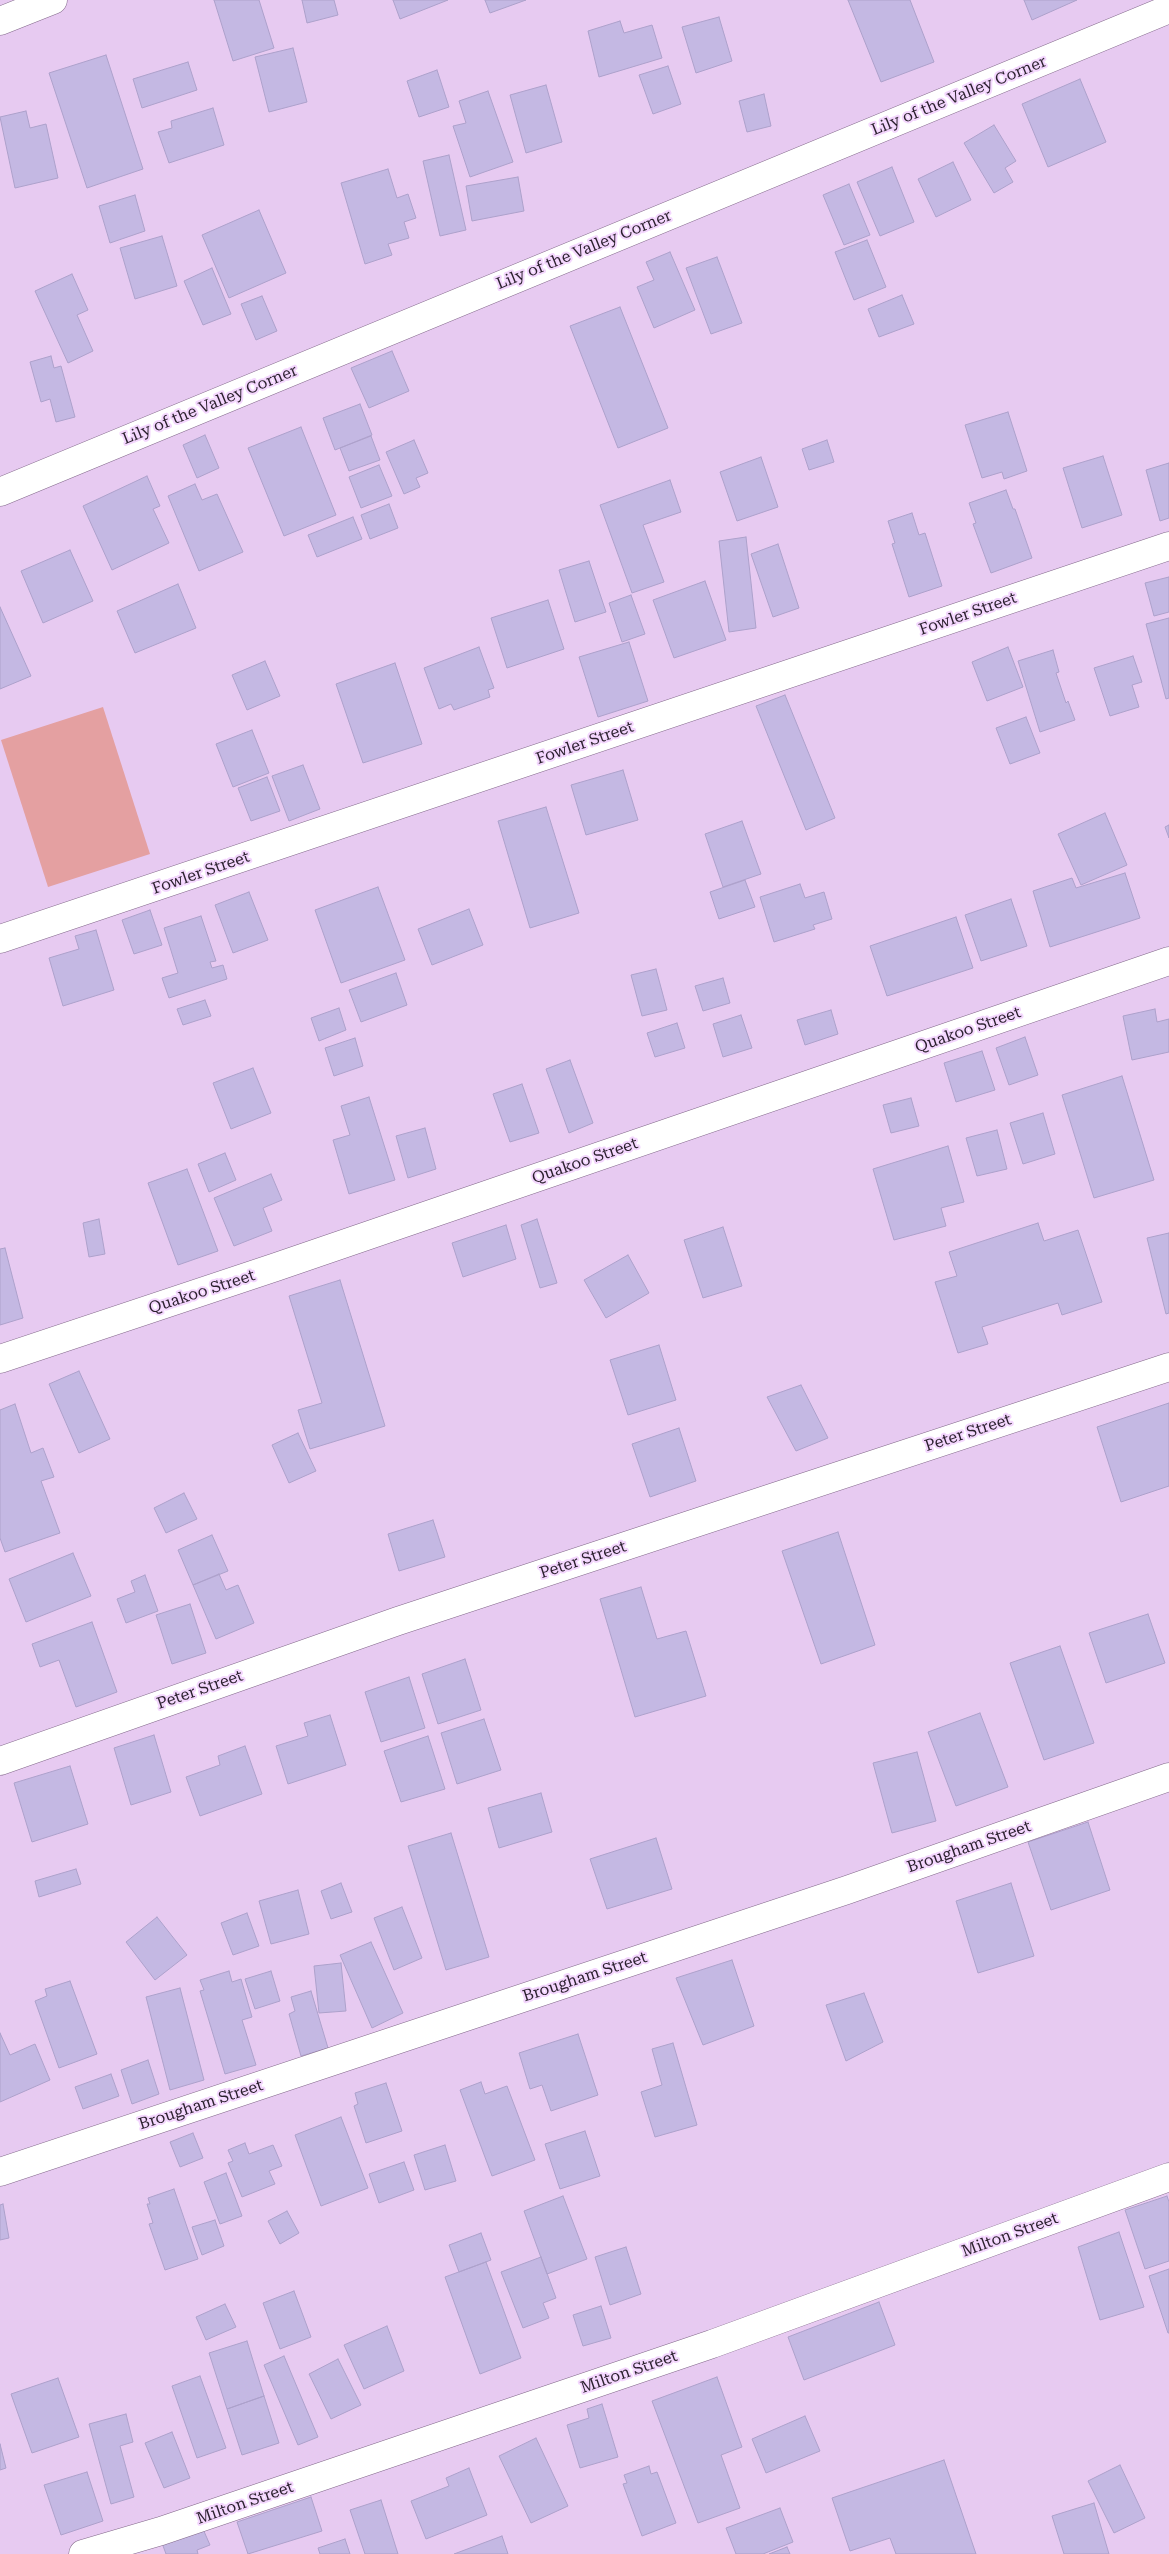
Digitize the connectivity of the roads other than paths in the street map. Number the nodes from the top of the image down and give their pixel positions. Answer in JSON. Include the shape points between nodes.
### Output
{"nodes":[{"id":1,"x":52,"y":0,"type":"edge"},
{"id":2,"x":1169,"y":9,"type":"edge"},
{"id":3,"x":0,"y":21,"type":"edge"},
{"id":4,"x":0,"y":492,"type":"edge"},
{"id":5,"x":1169,"y":546,"type":"edge"},
{"id":6,"x":0,"y":939,"type":"edge"},
{"id":7,"x":1169,"y":961,"type":"edge"},
{"id":8,"x":0,"y":1359,"type":"edge"},
{"id":9,"x":1169,"y":1366,"type":"edge"},
{"id":10,"x":0,"y":1761,"type":"edge"},
{"id":11,"x":1169,"y":1777,"type":"edge"},
{"id":12,"x":0,"y":2172,"type":"edge"},
{"id":13,"x":1169,"y":2177,"type":"edge"},
{"id":14,"x":84,"y":2554,"type":"edge"}],
"edges":[{"from":1,"to":3,"type":"street"},
{"from":2,"to":4,"type":"street","name":"Lily of the Valley Corner"},
{"from":5,"to":6,"type":"street","name":"Fowler Street"},
{"from":7,"to":8,"type":"street","name":"Quakoo Street"},
{"from":9,"to":10,"type":"street","name":"Peter Street","via":[[398,1621]]},
{"from":11,"to":12,"type":"street","name":"Brougham Street","via":[[828,1896]]},
{"from":13,"to":14,"type":"street","name":"Milton Street","via":[[703,2347],[161,2531]]}]}
